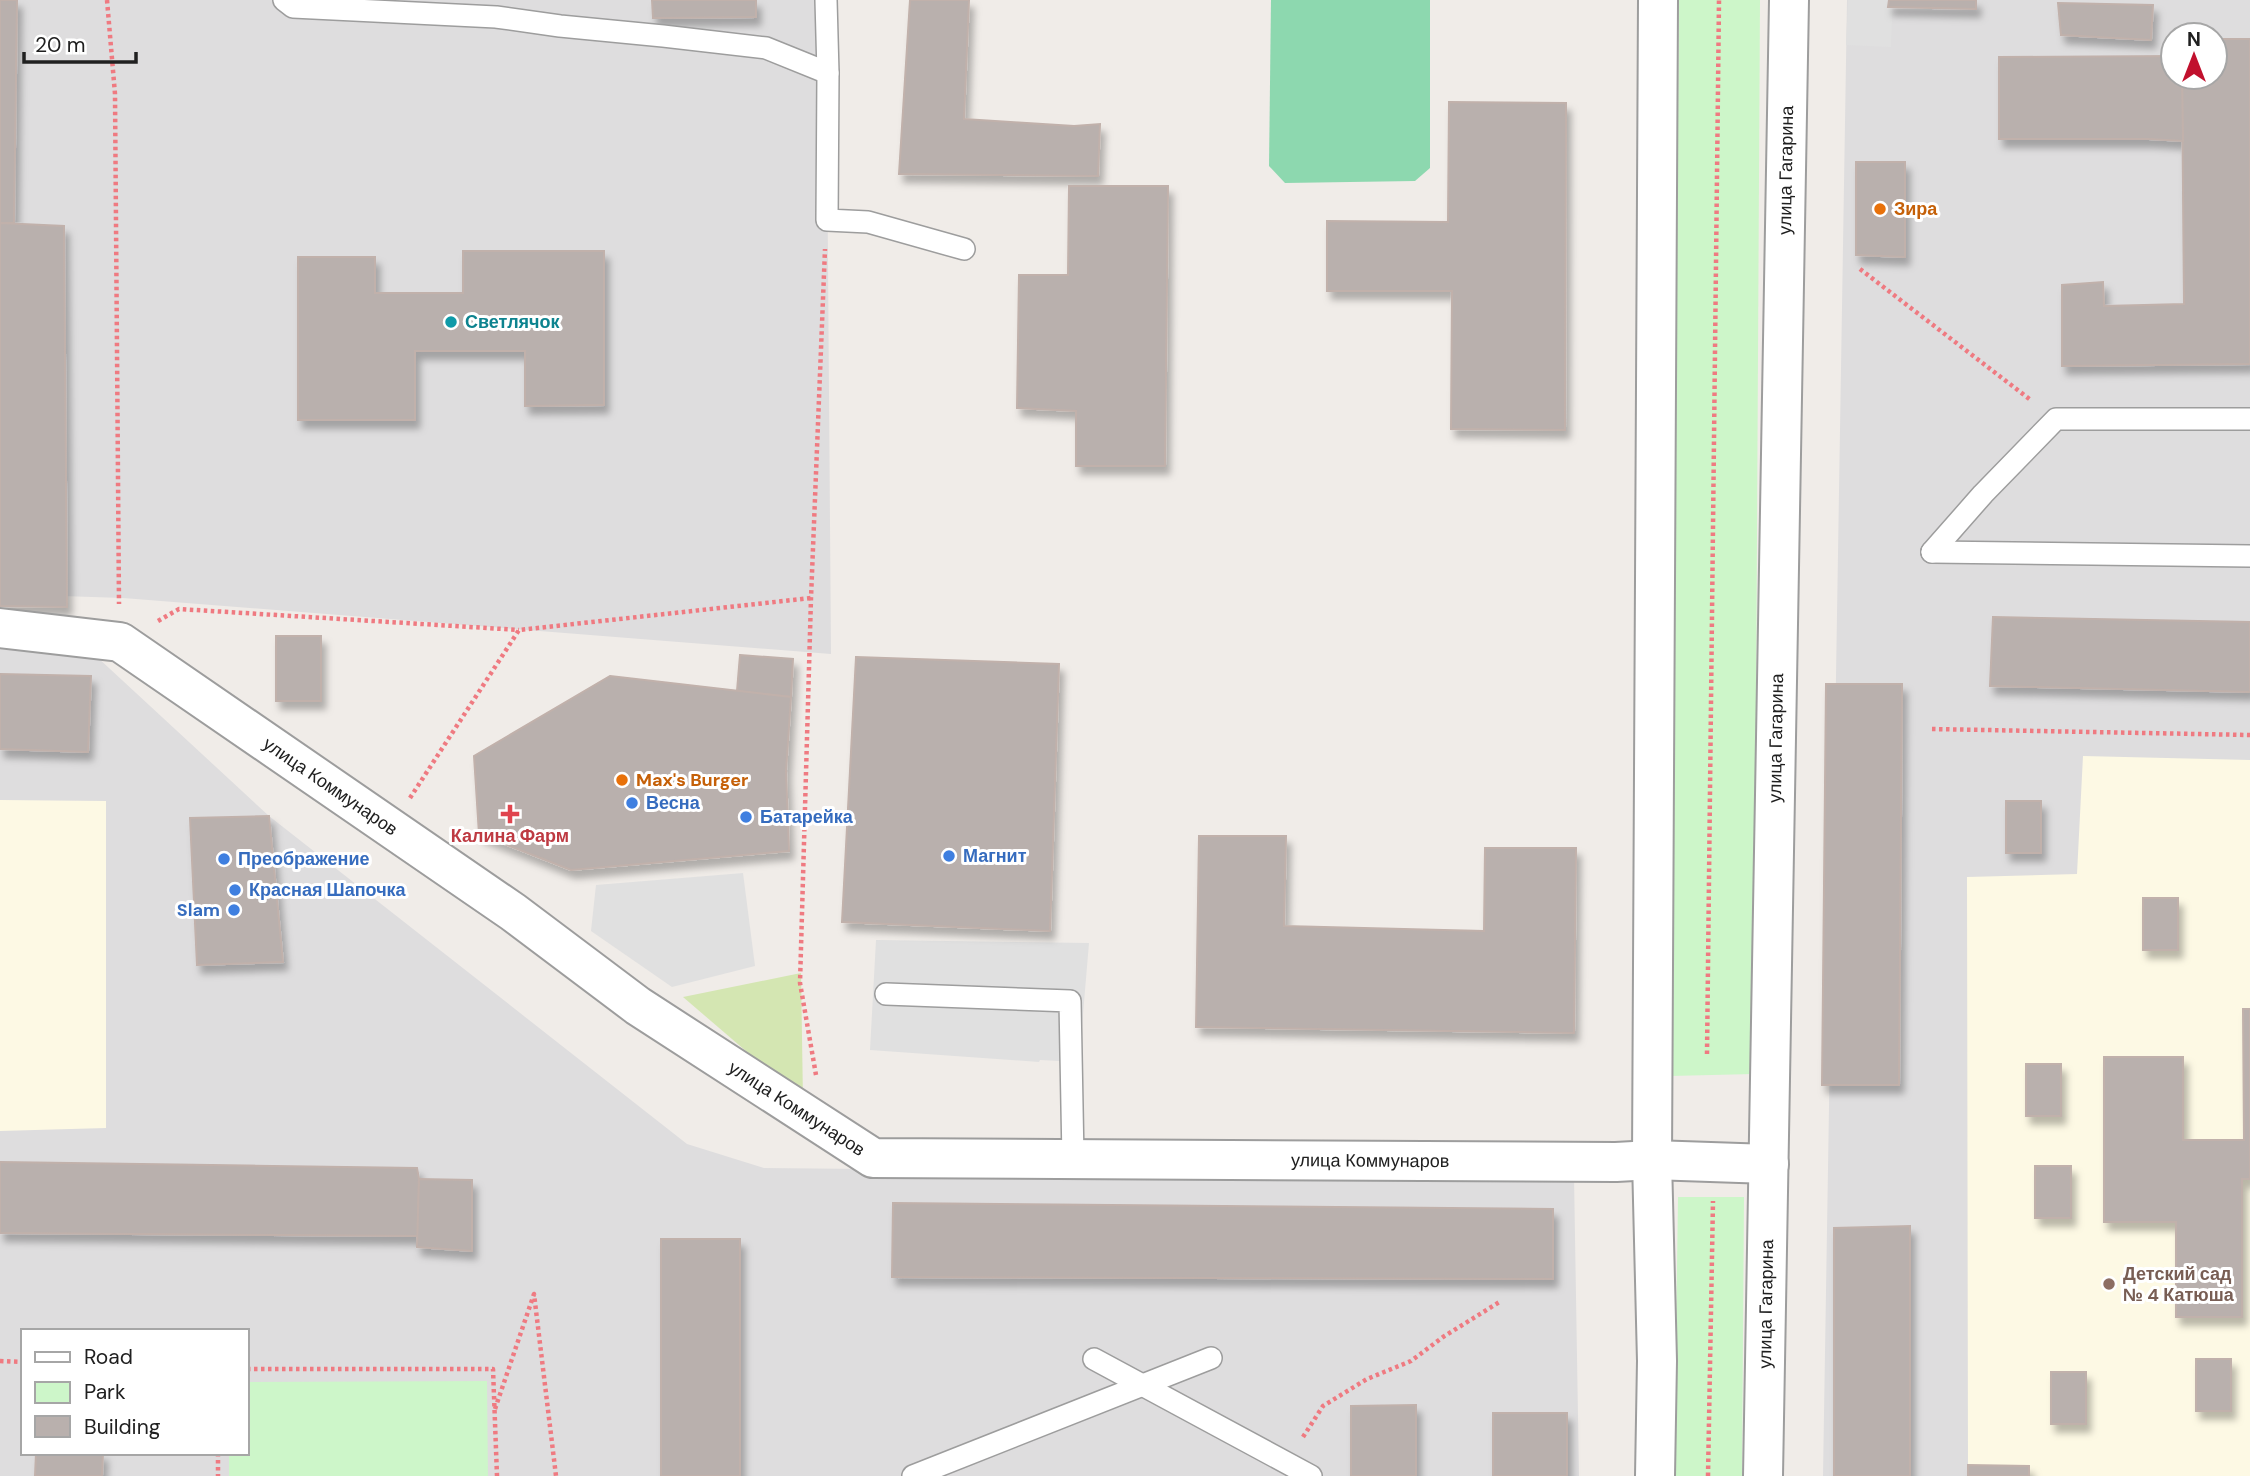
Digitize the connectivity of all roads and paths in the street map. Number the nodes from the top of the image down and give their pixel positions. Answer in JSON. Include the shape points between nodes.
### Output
{"nodes":[{"id":1,"x":107,"y":0,"type":"edge"},
{"id":2,"x":284,"y":0,"type":"edge"},
{"id":3,"x":826,"y":0,"type":"edge"},
{"id":4,"x":1658,"y":0,"type":"edge"},
{"id":5,"x":1719,"y":0,"type":"edge"},
{"id":6,"x":1789,"y":0,"type":"edge"},
{"id":7,"x":828,"y":73,"type":"junction"},
{"id":8,"x":827,"y":220,"type":"junction"},
{"id":9,"x":964,"y":249,"type":"dead end"},
{"id":10,"x":1860,"y":269,"type":"dead end"},
{"id":11,"x":2056,"y":419,"type":"junction"},
{"id":12,"x":2250,"y":419,"type":"edge"},
{"id":13,"x":2250,"y":556,"type":"edge"},
{"id":14,"x":811,"y":598,"type":"junction"},
{"id":15,"x":0,"y":628,"type":"edge"},
{"id":16,"x":519,"y":630,"type":"junction"},
{"id":17,"x":120,"y":642,"type":"junction"},
{"id":18,"x":1933,"y":729,"type":"dead end"},
{"id":19,"x":2250,"y":735,"type":"edge"},
{"id":20,"x":391,"y":828,"type":"junction"},
{"id":21,"x":886,"y":994,"type":"dead end"},
{"id":22,"x":1707,"y":1054,"type":"dead end"},
{"id":23,"x":825,"y":1127,"type":"junction"},
{"id":24,"x":1073,"y":1159,"type":"junction"},
{"id":25,"x":1653,"y":1160,"type":"junction"},
{"id":26,"x":1769,"y":1164,"type":"junction"},
{"id":27,"x":1713,"y":1189,"type":"dead end"},
{"id":28,"x":1500,"y":1301,"type":"dead end"},
{"id":29,"x":1211,"y":1358,"type":"dead end"},
{"id":30,"x":1094,"y":1359,"type":"dead end"},
{"id":31,"x":0,"y":1361,"type":"edge"},
{"id":32,"x":21,"y":1362,"type":"edge"},
{"id":33,"x":248,"y":1369,"type":"edge"},
{"id":34,"x":1142,"y":1385,"type":"junction"},
{"id":35,"x":493,"y":1415,"type":"junction"},
{"id":36,"x":218,"y":1455,"type":"edge"},
{"id":37,"x":1286,"y":1463,"type":"junction"},
{"id":38,"x":218,"y":1476,"type":"edge"},
{"id":39,"x":497,"y":1476,"type":"edge"},
{"id":40,"x":556,"y":1476,"type":"edge"},
{"id":41,"x":913,"y":1476,"type":"edge"},
{"id":42,"x":1311,"y":1476,"type":"edge"},
{"id":43,"x":1655,"y":1476,"type":"edge"},
{"id":44,"x":1708,"y":1476,"type":"edge"},
{"id":45,"x":1763,"y":1476,"type":"edge"}],
"edges":[{"from":1,"to":17,"type":"path","via":[[115,94]]},
{"from":2,"to":7,"type":"lane","via":[[293,7],[496,17],[766,48]]},
{"from":3,"to":7,"type":"lane"},
{"from":4,"to":25,"type":"street"},
{"from":5,"to":22,"type":"path"},
{"from":6,"to":26,"type":"street","name":"улица Гагарина"},
{"from":7,"to":8,"type":"lane"},
{"from":8,"to":9,"type":"lane","via":[[868,222]]},
{"from":8,"to":14,"type":"path"},
{"from":10,"to":11,"type":"path"},
{"from":11,"to":12,"type":"lane"},
{"from":11,"to":13,"type":"lane","via":[[1931,552]]},
{"from":14,"to":16,"type":"path"},
{"from":14,"to":23,"type":"path","via":[[800,984]]},
{"from":15,"to":17,"type":"street","name":"улица Коммунаров"},
{"from":16,"to":17,"type":"path","via":[[179,609]]},
{"from":16,"to":20,"type":"path"},
{"from":17,"to":20,"type":"street","name":"улица Коммунаров"},
{"from":18,"to":19,"type":"path"},
{"from":20,"to":23,"type":"street","name":"улица Коммунаров","via":[[638,1006]]},
{"from":21,"to":24,"type":"lane","via":[[1070,1001]]},
{"from":23,"to":24,"type":"street","name":"улица Коммунаров","via":[[873,1158]]},
{"from":24,"to":25,"type":"street","name":"улица Коммунаров"},
{"from":25,"to":26,"type":"street","name":"улица Коммунаров"},
{"from":25,"to":43,"type":"street"},
{"from":26,"to":45,"type":"street","name":"улица Гагарина"},
{"from":27,"to":44,"type":"path"},
{"from":28,"to":37,"type":"path","via":[[1411,1361],[1367,1379],[1323,1406]]},
{"from":29,"to":34,"type":"lane"},
{"from":30,"to":34,"type":"lane"},
{"from":31,"to":32,"type":"path"},
{"from":33,"to":35,"type":"path","via":[[493,1369]]},
{"from":34,"to":37,"type":"lane"},
{"from":34,"to":41,"type":"lane"},
{"from":35,"to":39,"type":"path"},
{"from":35,"to":40,"type":"path","via":[[534,1294]]},
{"from":36,"to":38,"type":"path"},
{"from":37,"to":42,"type":"lane"}]}
